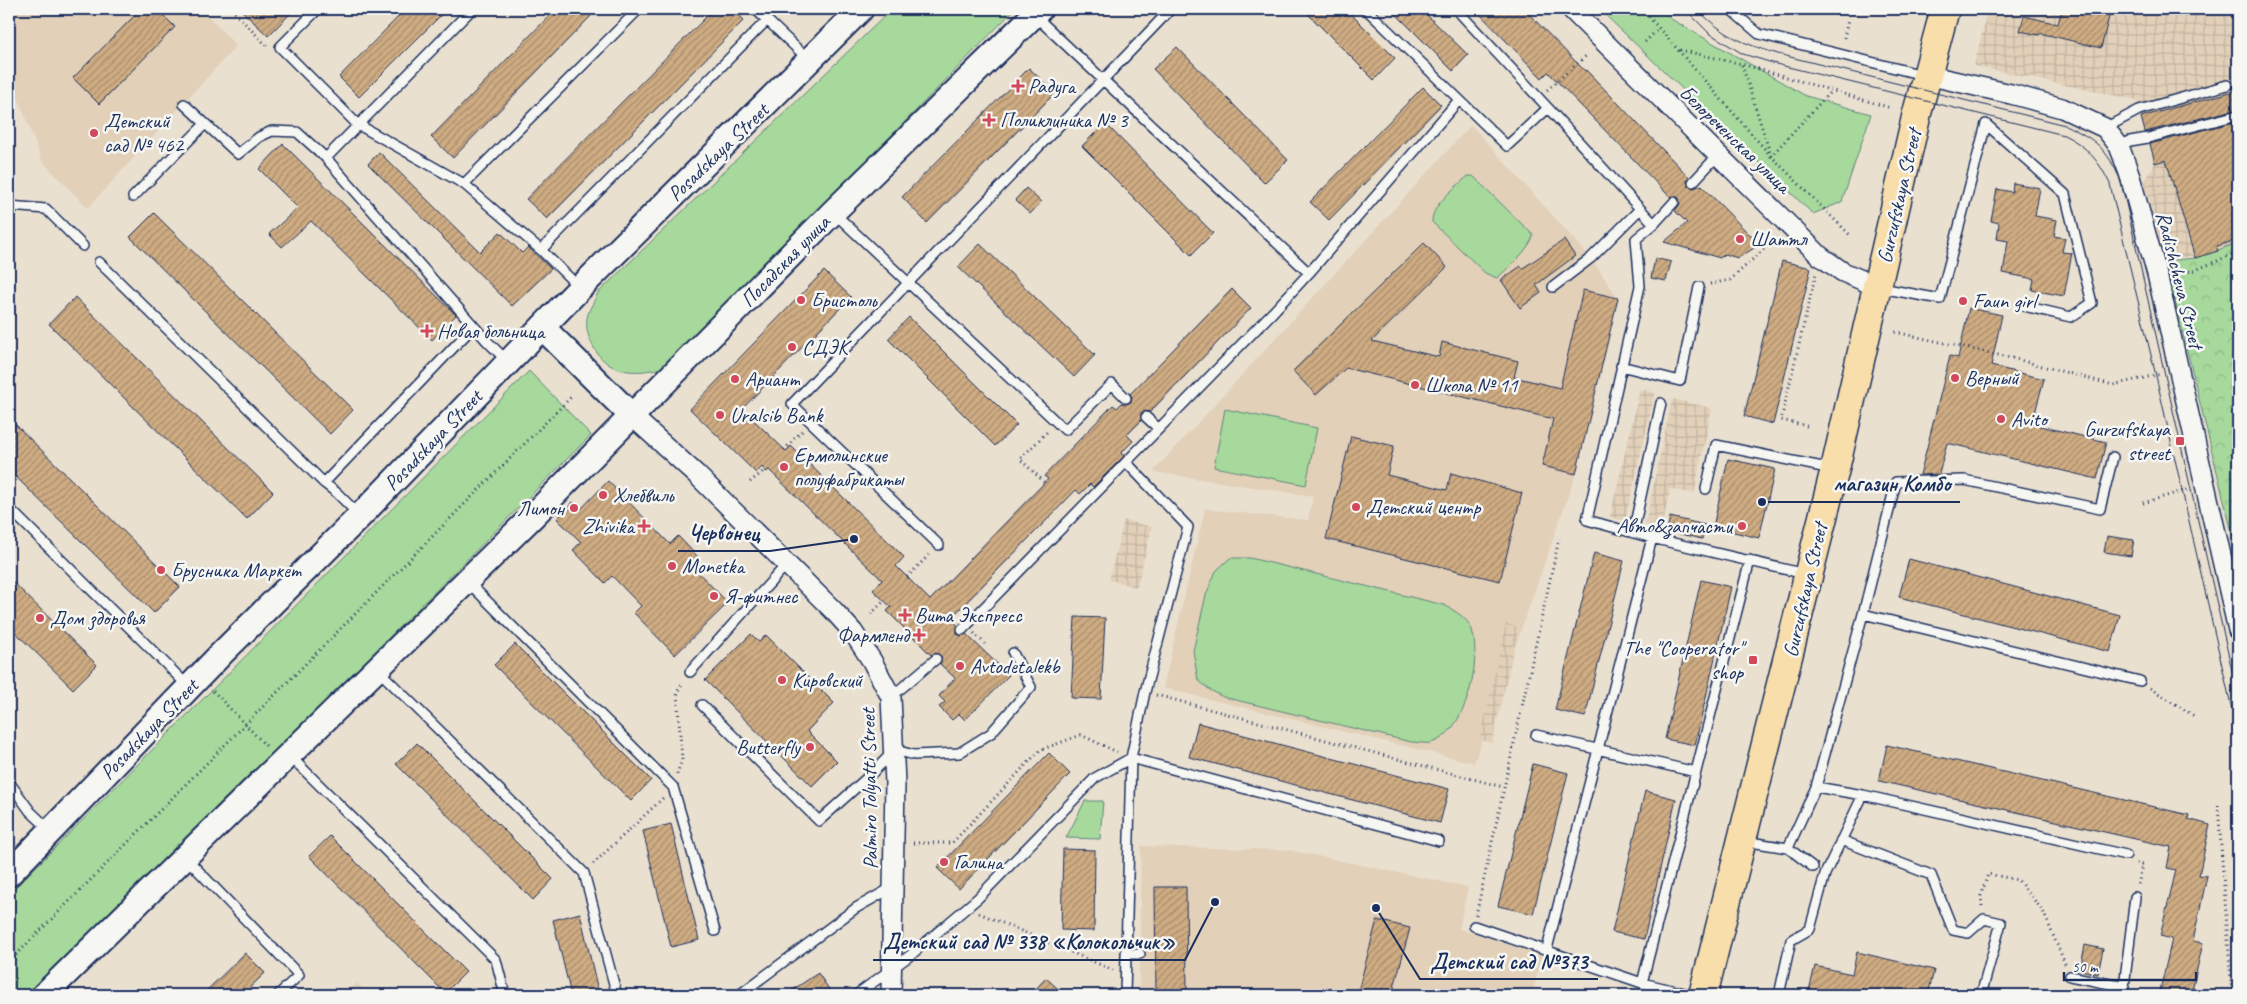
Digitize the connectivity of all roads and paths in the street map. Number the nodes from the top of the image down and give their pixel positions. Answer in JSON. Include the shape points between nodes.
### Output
{"nodes":[{"id":1,"x":231,"y":9,"type":"edge"},
{"id":2,"x":318,"y":9,"type":"edge"},
{"id":3,"x":472,"y":9,"type":"edge"},
{"id":4,"x":639,"y":9,"type":"edge"},
{"id":5,"x":755,"y":9,"type":"edge"},
{"id":6,"x":861,"y":9,"type":"edge"},
{"id":7,"x":1172,"y":9,"type":"edge"},
{"id":8,"x":1366,"y":9,"type":"edge"},
{"id":9,"x":1456,"y":9,"type":"edge"},
{"id":10,"x":1571,"y":9,"type":"edge"},
{"id":11,"x":1642,"y":9,"type":"edge"},
{"id":12,"x":1657,"y":9,"type":"edge"},
{"id":13,"x":1730,"y":9,"type":"edge"},
{"id":14,"x":1945,"y":9,"type":"edge"},
{"id":15,"x":1037,"y":12,"type":"edge"},
{"id":16,"x":1650,"y":16,"type":"junction"},
{"id":17,"x":767,"y":20,"type":"junction"},
{"id":18,"x":1848,"y":20,"type":"dead end"},
{"id":19,"x":1658,"y":28,"type":"junction"},
{"id":20,"x":1844,"y":38,"type":"dead end"},
{"id":21,"x":1645,"y":42,"type":"dead end"},
{"id":22,"x":280,"y":47,"type":"junction"},
{"id":23,"x":1680,"y":50,"type":"junction"},
{"id":24,"x":1588,"y":54,"type":"dead end"},
{"id":25,"x":810,"y":61,"type":"junction"},
{"id":26,"x":1742,"y":64,"type":"junction"},
{"id":27,"x":1927,"y":76,"type":"junction"},
{"id":28,"x":1104,"y":80,"type":"junction"},
{"id":29,"x":2227,"y":85,"type":"dead end"},
{"id":30,"x":1831,"y":91,"type":"junction"},
{"id":31,"x":1538,"y":98,"type":"junction"},
{"id":32,"x":1459,"y":100,"type":"junction"},
{"id":33,"x":184,"y":104,"type":"dead end"},
{"id":34,"x":1548,"y":108,"type":"junction"},
{"id":35,"x":1892,"y":108,"type":"dead end"},
{"id":36,"x":2238,"y":115,"type":"edge"},
{"id":37,"x":205,"y":124,"type":"junction"},
{"id":38,"x":358,"y":124,"type":"junction"},
{"id":39,"x":2105,"y":128,"type":"junction"},
{"id":40,"x":2118,"y":146,"type":"junction"},
{"id":41,"x":1718,"y":155,"type":"junction"},
{"id":42,"x":1771,"y":156,"type":"junction"},
{"id":43,"x":326,"y":158,"type":"junction"},
{"id":44,"x":1693,"y":182,"type":"dead end"},
{"id":45,"x":464,"y":184,"type":"junction"},
{"id":46,"x":133,"y":197,"type":"dead end"},
{"id":47,"x":1674,"y":202,"type":"dead end"},
{"id":48,"x":9,"y":206,"type":"edge"},
{"id":49,"x":1640,"y":209,"type":"junction"},
{"id":50,"x":833,"y":212,"type":"junction"},
{"id":51,"x":1654,"y":224,"type":"junction"},
{"id":52,"x":1850,"y":234,"type":"dead end"},
{"id":53,"x":1774,"y":240,"type":"dead end"},
{"id":54,"x":83,"y":246,"type":"dead end"},
{"id":55,"x":541,"y":250,"type":"junction"},
{"id":56,"x":2238,"y":252,"type":"edge"},
{"id":57,"x":99,"y":262,"type":"dead end"},
{"id":58,"x":1817,"y":269,"type":"dead end"},
{"id":59,"x":1309,"y":273,"type":"junction"},
{"id":60,"x":2157,"y":274,"type":"junction"},
{"id":61,"x":908,"y":284,"type":"junction"},
{"id":62,"x":1553,"y":287,"type":"dead end"},
{"id":63,"x":1699,"y":287,"type":"joint"},
{"id":64,"x":1878,"y":287,"type":"junction"},
{"id":65,"x":580,"y":288,"type":"junction"},
{"id":66,"x":2024,"y":306,"type":"dead end"},
{"id":67,"x":474,"y":326,"type":"junction"},
{"id":68,"x":543,"y":328,"type":"junction"},
{"id":69,"x":1895,"y":332,"type":"dead end"},
{"id":70,"x":509,"y":363,"type":"junction"},
{"id":71,"x":1621,"y":366,"type":"junction"},
{"id":72,"x":2164,"y":373,"type":"dead end"},
{"id":73,"x":571,"y":397,"type":"dead end"},
{"id":74,"x":1126,"y":398,"type":"dead end"},
{"id":75,"x":1661,"y":403,"type":"dead end"},
{"id":76,"x":632,"y":416,"type":"junction"},
{"id":77,"x":1146,"y":417,"type":"dead end"},
{"id":78,"x":811,"y":422,"type":"junction"},
{"id":79,"x":1056,"y":422,"type":"junction"},
{"id":80,"x":1807,"y":426,"type":"dead end"},
{"id":81,"x":1158,"y":429,"type":"junction"},
{"id":82,"x":784,"y":450,"type":"dead end"},
{"id":83,"x":2113,"y":457,"type":"dead end"},
{"id":84,"x":1126,"y":462,"type":"junction"},
{"id":85,"x":1835,"y":469,"type":"junction"},
{"id":86,"x":765,"y":470,"type":"dead end"},
{"id":87,"x":750,"y":482,"type":"dead end"},
{"id":88,"x":1044,"y":482,"type":"dead end"},
{"id":89,"x":324,"y":483,"type":"junction"},
{"id":90,"x":2195,"y":487,"type":"dead end"},
{"id":91,"x":1706,"y":489,"type":"dead end"},
{"id":92,"x":2142,"y":503,"type":"dead end"},
{"id":93,"x":9,"y":508,"type":"edge"},
{"id":94,"x":360,"y":516,"type":"junction"},
{"id":95,"x":1633,"y":533,"type":"junction"},
{"id":96,"x":1652,"y":538,"type":"junction"},
{"id":97,"x":1559,"y":539,"type":"dead end"},
{"id":98,"x":939,"y":545,"type":"joint"},
{"id":99,"x":1750,"y":560,"type":"junction"},
{"id":100,"x":786,"y":565,"type":"junction"},
{"id":101,"x":1808,"y":575,"type":"junction"},
{"id":102,"x":907,"y":577,"type":"dead end"},
{"id":103,"x":466,"y":581,"type":"junction"},
{"id":104,"x":884,"y":601,"type":"dead end"},
{"id":105,"x":871,"y":614,"type":"dead end"},
{"id":106,"x":1863,"y":614,"type":"junction"},
{"id":107,"x":962,"y":630,"type":"dead end"},
{"id":108,"x":2238,"y":630,"type":"edge"},
{"id":109,"x":1014,"y":653,"type":"dead end"},
{"id":110,"x":936,"y":659,"type":"dead end"},
{"id":111,"x":377,"y":669,"type":"junction"},
{"id":112,"x":690,"y":672,"type":"joint"},
{"id":113,"x":2140,"y":681,"type":"joint"},
{"id":114,"x":194,"y":682,"type":"junction"},
{"id":115,"x":1145,"y":692,"type":"junction"},
{"id":116,"x":891,"y":697,"type":"junction"},
{"id":117,"x":702,"y":705,"type":"dead end"},
{"id":118,"x":2196,"y":717,"type":"dead end"},
{"id":119,"x":244,"y":724,"type":"junction"},
{"id":120,"x":1536,"y":735,"type":"dead end"},
{"id":121,"x":1598,"y":749,"type":"junction"},
{"id":122,"x":895,"y":750,"type":"junction"},
{"id":123,"x":285,"y":758,"type":"junction"},
{"id":124,"x":1131,"y":758,"type":"junction"},
{"id":125,"x":1696,"y":772,"type":"junction"},
{"id":126,"x":9,"y":782,"type":"edge"},
{"id":127,"x":673,"y":787,"type":"junction"},
{"id":128,"x":1503,"y":787,"type":"junction"},
{"id":129,"x":1816,"y":787,"type":"junction"},
{"id":130,"x":1862,"y":795,"type":"junction"},
{"id":131,"x":2218,"y":805,"type":"dead end"},
{"id":132,"x":51,"y":831,"type":"junction"},
{"id":133,"x":1841,"y":840,"type":"junction"},
{"id":134,"x":1439,"y":841,"type":"dead end"},
{"id":135,"x":1743,"y":841,"type":"junction"},
{"id":136,"x":913,"y":843,"type":"dead end"},
{"id":137,"x":1788,"y":848,"type":"junction"},
{"id":138,"x":184,"y":856,"type":"junction"},
{"id":139,"x":2128,"y":858,"type":"joint"},
{"id":140,"x":1813,"y":867,"type":"dead end"},
{"id":141,"x":584,"y":873,"type":"junction"},
{"id":142,"x":9,"y":874,"type":"edge"},
{"id":143,"x":893,"y":887,"type":"junction"},
{"id":144,"x":2135,"y":897,"type":"joint"},
{"id":145,"x":967,"y":908,"type":"junction"},
{"id":146,"x":1984,"y":919,"type":"junction"},
{"id":147,"x":1474,"y":926,"type":"joint"},
{"id":148,"x":715,"y":931,"type":"dead end"},
{"id":149,"x":1548,"y":949,"type":"junction"},
{"id":150,"x":1126,"y":954,"type":"junction"},
{"id":151,"x":1140,"y":954,"type":"dead end"},
{"id":152,"x":9,"y":962,"type":"edge"},
{"id":153,"x":892,"y":969,"type":"junction"},
{"id":154,"x":1125,"y":975,"type":"junction"},
{"id":155,"x":2070,"y":976,"type":"joint"},
{"id":156,"x":1642,"y":983,"type":"junction"},
{"id":157,"x":2124,"y":991,"type":"edge"},
{"id":158,"x":44,"y":995,"type":"edge"},
{"id":159,"x":278,"y":995,"type":"edge"},
{"id":160,"x":505,"y":995,"type":"edge"},
{"id":161,"x":617,"y":995,"type":"edge"},
{"id":162,"x":739,"y":995,"type":"edge"},
{"id":163,"x":856,"y":995,"type":"edge"},
{"id":164,"x":891,"y":995,"type":"edge"},
{"id":165,"x":1124,"y":995,"type":"edge"},
{"id":166,"x":1693,"y":995,"type":"edge"},
{"id":167,"x":1703,"y":995,"type":"edge"},
{"id":168,"x":1778,"y":995,"type":"edge"},
{"id":169,"x":1981,"y":995,"type":"edge"},
{"id":170,"x":2232,"y":995,"type":"edge"}],
"edges":[{"from":1,"to":22,"type":"path","via":[[270,49]]},
{"from":2,"to":22,"type":"lane"},
{"from":3,"to":38,"type":"lane"},
{"from":4,"to":45,"type":"lane"},
{"from":5,"to":17,"type":"lane"},
{"from":6,"to":25,"type":"street","name":"Posadskaya Street"},
{"from":7,"to":28,"type":"lane"},
{"from":8,"to":32,"type":"lane"},
{"from":9,"to":31,"type":"lane"},
{"from":10,"to":41,"type":"street","name":"Белореченская улица"},
{"from":11,"to":16,"type":"path"},
{"from":12,"to":16,"type":"path"},
{"from":13,"to":27,"type":"lane","via":[[1759,34]]},
{"from":14,"to":27,"type":"main road","name":"Gurzufskaya Street"},
{"from":15,"to":28,"type":"lane"},
{"from":15,"to":50,"type":"street","name":"Посадская улица"},
{"from":16,"to":19,"type":"path"},
{"from":17,"to":25,"type":"lane"},
{"from":17,"to":55,"type":"lane"},
{"from":18,"to":20,"type":"path"},
{"from":19,"to":21,"type":"path"},
{"from":19,"to":23,"type":"path"},
{"from":22,"to":38,"type":"lane"},
{"from":23,"to":26,"type":"path"},
{"from":23,"to":42,"type":"path"},
{"from":24,"to":31,"type":"path"},
{"from":25,"to":65,"type":"street","name":"Posadskaya Street"},
{"from":26,"to":30,"type":"path"},
{"from":26,"to":42,"type":"path"},
{"from":27,"to":39,"type":"street","name":"Radishcheva Street","via":[[2062,108]]},
{"from":27,"to":64,"type":"main road","name":"Gurzufskaya Street"},
{"from":28,"to":59,"type":"lane"},
{"from":28,"to":61,"type":"lane"},
{"from":29,"to":39,"type":"lane","via":[[2139,110]]},
{"from":30,"to":35,"type":"path"},
{"from":30,"to":42,"type":"path"},
{"from":31,"to":34,"type":"lane"},
{"from":32,"to":34,"type":"lane","via":[[1507,146]]},
{"from":32,"to":59,"type":"lane"},
{"from":33,"to":37,"type":"lane"},
{"from":34,"to":49,"type":"lane"},
{"from":36,"to":40,"type":"lane"},
{"from":37,"to":43,"type":"lane","via":[[238,154],[272,131],[297,132]]},
{"from":37,"to":46,"type":"lane"},
{"from":38,"to":43,"type":"lane"},
{"from":38,"to":45,"type":"lane"},
{"from":39,"to":40,"type":"street","name":"Radishcheva Street"},
{"from":40,"to":60,"type":"street","name":"Radishcheva Street","via":[[2129,173]]},
{"from":41,"to":44,"type":"lane"},
{"from":41,"to":64,"type":"street","name":"Белореченская улица","via":[[1820,256],[1843,272]]},
{"from":42,"to":52,"type":"path"},
{"from":43,"to":67,"type":"lane"},
{"from":45,"to":55,"type":"lane"},
{"from":47,"to":51,"type":"lane"},
{"from":48,"to":54,"type":"lane","via":[[46,209]]},
{"from":49,"to":51,"type":"lane"},
{"from":49,"to":62,"type":"lane","via":[[1591,258]]},
{"from":50,"to":61,"type":"lane"},
{"from":50,"to":76,"type":"street","name":"Посадская улица"},
{"from":51,"to":71,"type":"lane","via":[[1636,239],[1640,286]]},
{"from":53,"to":63,"type":"path","via":[[1730,280]]},
{"from":55,"to":65,"type":"lane"},
{"from":56,"to":60,"type":"path","via":[[2193,271]]},
{"from":57,"to":89,"type":"lane"},
{"from":58,"to":80,"type":"path","via":[[1781,420]]},
{"from":59,"to":81,"type":"lane"},
{"from":60,"to":108,"type":"street","name":"Radishcheva Street"},
{"from":61,"to":78,"type":"lane","via":[[792,404]]},
{"from":61,"to":79,"type":"lane"},
{"from":63,"to":71,"type":"lane","via":[[1680,381]]},
{"from":64,"to":66,"type":"lane","via":[[1940,299],[1986,124],[2065,194],[2092,303],[2071,317]]},
{"from":64,"to":85,"type":"main road","name":"Gurzufskaya Street"},
{"from":65,"to":68,"type":"street","name":"Posadskaya Street"},
{"from":67,"to":70,"type":"lane"},
{"from":67,"to":89,"type":"lane"},
{"from":68,"to":70,"type":"street","name":"Posadskaya Street"},
{"from":68,"to":76,"type":"street"},
{"from":69,"to":72,"type":"path","via":[[2113,385]]},
{"from":70,"to":94,"type":"street","name":"Posadskaya Street"},
{"from":71,"to":95,"type":"lane","via":[[1586,520]]},
{"from":73,"to":119,"type":"path"},
{"from":74,"to":79,"type":"lane","via":[[1112,384],[1065,430]]},
{"from":75,"to":95,"type":"lane"},
{"from":76,"to":100,"type":"street","name":"Palmiro Tolyatti Street","via":[[697,475]]},
{"from":76,"to":103,"type":"street"},
{"from":77,"to":81,"type":"lane"},
{"from":78,"to":82,"type":"path"},
{"from":78,"to":98,"type":"lane"},
{"from":79,"to":88,"type":"path","via":[[1020,459]]},
{"from":81,"to":84,"type":"lane"},
{"from":83,"to":106,"type":"lane","via":[[2100,509],[1964,480],[1896,482]]},
{"from":84,"to":107,"type":"lane"},
{"from":84,"to":115,"type":"lane","via":[[1188,527]]},
{"from":85,"to":91,"type":"lane","via":[[1716,445]]},
{"from":85,"to":101,"type":"main road","name":"Gurzufskaya Street"},
{"from":86,"to":87,"type":"path"},
{"from":89,"to":94,"type":"lane"},
{"from":90,"to":92,"type":"path"},
{"from":93,"to":114,"type":"lane"},
{"from":94,"to":114,"type":"street","name":"Posadskaya Street"},
{"from":95,"to":96,"type":"lane"},
{"from":96,"to":99,"type":"lane"},
{"from":96,"to":121,"type":"lane"},
{"from":97,"to":128,"type":"path"},
{"from":98,"to":102,"type":"path"},
{"from":99,"to":101,"type":"lane"},
{"from":99,"to":125,"type":"lane"},
{"from":100,"to":112,"type":"lane"},
{"from":100,"to":116,"type":"street","name":"Palmiro Tolyatti Street","via":[[853,632]]},
{"from":101,"to":135,"type":"main road","name":"Gurzufskaya Street"},
{"from":103,"to":111,"type":"street"},
{"from":103,"to":127,"type":"lane"},
{"from":104,"to":105,"type":"path"},
{"from":106,"to":113,"type":"lane"},
{"from":106,"to":129,"type":"lane"},
{"from":109,"to":122,"type":"lane","via":[[1031,687],[991,733],[959,753],[914,755]]},
{"from":110,"to":116,"type":"lane"},
{"from":111,"to":123,"type":"street"},
{"from":111,"to":141,"type":"lane"},
{"from":112,"to":127,"type":"path","via":[[677,692],[682,760]]},
{"from":113,"to":118,"type":"path"},
{"from":114,"to":119,"type":"path"},
{"from":114,"to":132,"type":"street","name":"Posadskaya Street"},
{"from":115,"to":124,"type":"lane"},
{"from":115,"to":128,"type":"path"},
{"from":116,"to":122,"type":"street","name":"Palmiro Tolyatti Street"},
{"from":117,"to":122,"type":"lane","via":[[819,820]]},
{"from":119,"to":123,"type":"path"},
{"from":119,"to":152,"type":"path"},
{"from":120,"to":121,"type":"lane"},
{"from":121,"to":125,"type":"lane"},
{"from":121,"to":149,"type":"lane"},
{"from":122,"to":143,"type":"street","name":"Palmiro Tolyatti Street"},
{"from":123,"to":138,"type":"street"},
{"from":123,"to":160,"type":"lane","via":[[496,960]]},
{"from":124,"to":134,"type":"lane"},
{"from":124,"to":136,"type":"path","via":[[1081,735],[1040,750],[952,844]]},
{"from":124,"to":145,"type":"lane","via":[[1095,778]]},
{"from":124,"to":150,"type":"lane"},
{"from":125,"to":156,"type":"lane"},
{"from":126,"to":132,"type":"lane","via":[[30,812]]},
{"from":127,"to":141,"type":"path"},
{"from":127,"to":148,"type":"lane"},
{"from":128,"to":147,"type":"path"},
{"from":129,"to":130,"type":"lane"},
{"from":129,"to":137,"type":"lane"},
{"from":130,"to":133,"type":"lane"},
{"from":130,"to":139,"type":"lane"},
{"from":131,"to":170,"type":"path"},
{"from":132,"to":142,"type":"street","name":"Posadskaya Street"},
{"from":133,"to":146,"type":"lane","via":[[1931,875],[1954,930],[1968,933]]},
{"from":133,"to":168,"type":"lane","via":[[1824,874],[1810,929],[1792,940]]},
{"from":135,"to":137,"type":"lane"},
{"from":135,"to":167,"type":"main road","name":"Gurzufskaya Street"},
{"from":137,"to":140,"type":"lane"},
{"from":138,"to":158,"type":"street"},
{"from":138,"to":159,"type":"lane","via":[[299,975]]},
{"from":139,"to":144,"type":"path","via":[[2142,865]]},
{"from":141,"to":161,"type":"lane"},
{"from":143,"to":153,"type":"street","name":"Palmiro Tolyatti Street"},
{"from":143,"to":162,"type":"lane","via":[[856,908]]},
{"from":144,"to":157,"type":"lane"},
{"from":145,"to":153,"type":"lane"},
{"from":145,"to":154,"type":"path"},
{"from":146,"to":155,"type":"path","via":[[1981,896],[1988,874],[2018,880],[2043,911]]},
{"from":146,"to":169,"type":"lane","via":[[2001,922]]},
{"from":147,"to":149,"type":"lane"},
{"from":149,"to":156,"type":"lane"},
{"from":150,"to":151,"type":"lane"},
{"from":150,"to":154,"type":"lane"},
{"from":153,"to":163,"type":"lane"},
{"from":153,"to":164,"type":"street","name":"Palmiro Tolyatti Street"},
{"from":154,"to":165,"type":"lane"},
{"from":155,"to":157,"type":"lane"},
{"from":156,"to":166,"type":"lane"}]}
